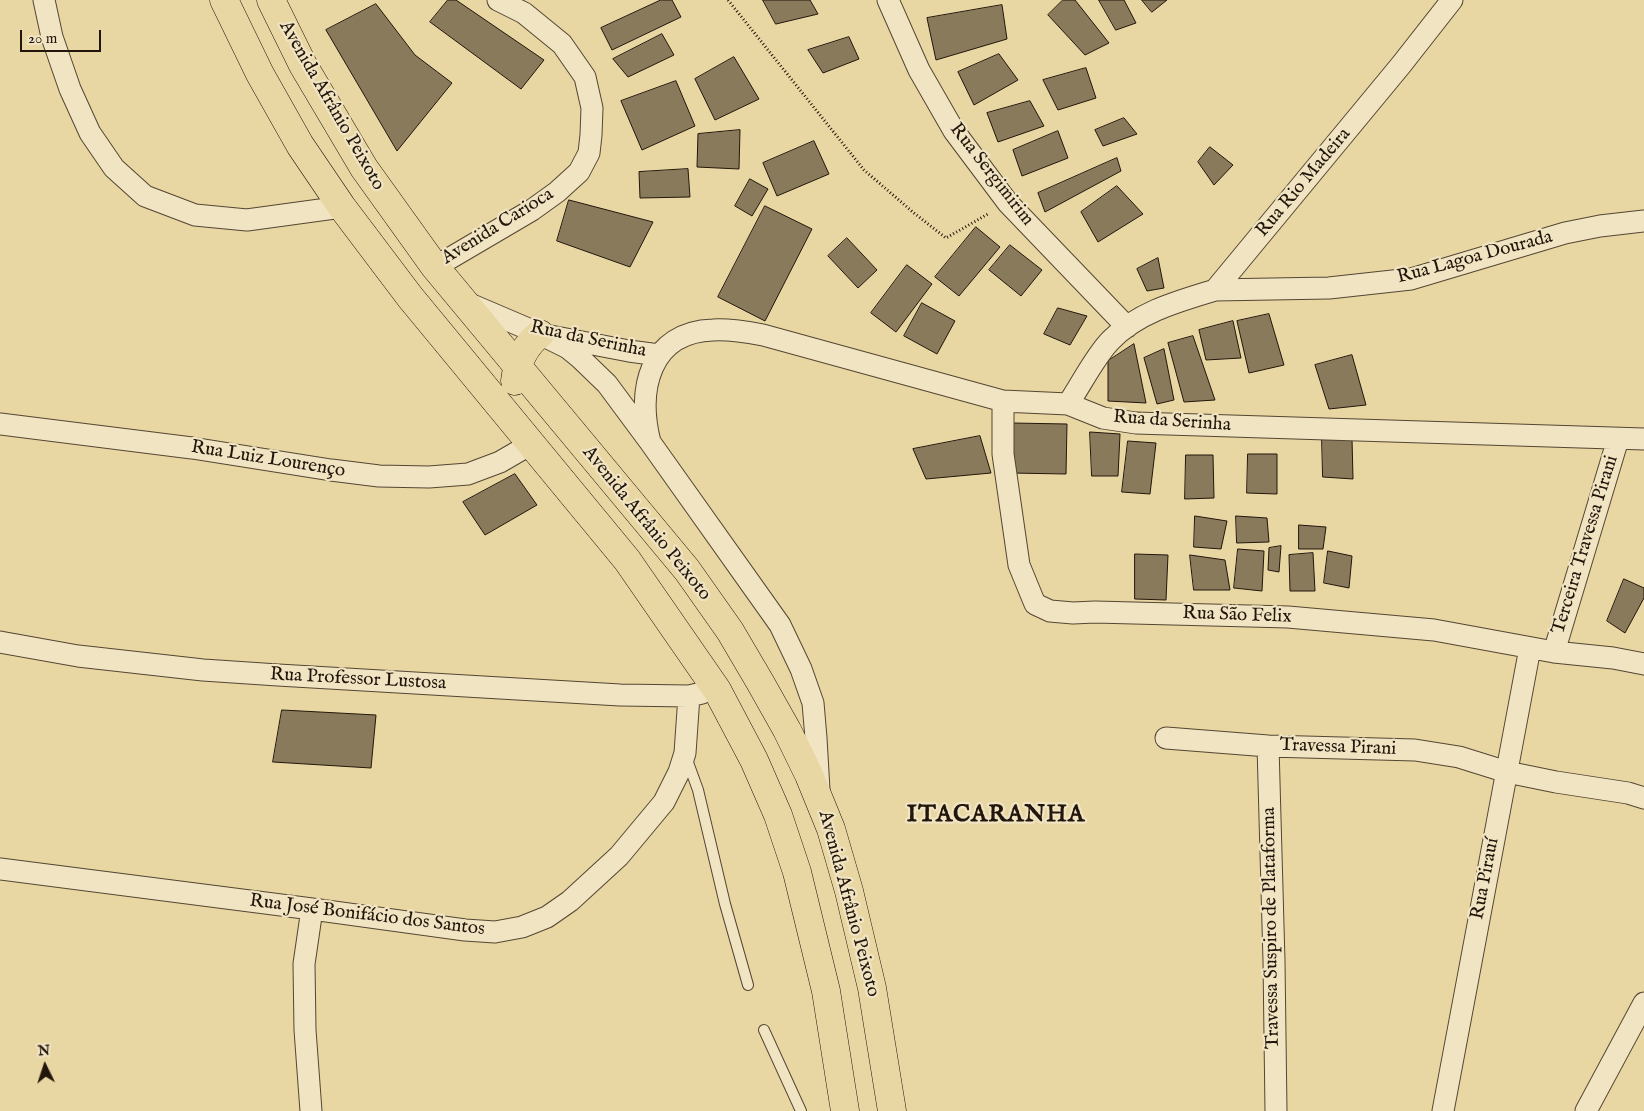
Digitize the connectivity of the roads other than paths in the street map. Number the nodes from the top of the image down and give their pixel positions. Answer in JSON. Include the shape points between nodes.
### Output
{"nodes":[{"id":1,"x":44,"y":0,"type":"edge"},
{"id":2,"x":224,"y":0,"type":"edge"},
{"id":3,"x":271,"y":0,"type":"edge"},
{"id":4,"x":498,"y":0,"type":"edge"},
{"id":5,"x":888,"y":0,"type":"edge"},
{"id":6,"x":1452,"y":0,"type":"edge"},
{"id":7,"x":342,"y":207,"type":"junction"},
{"id":8,"x":1644,"y":221,"type":"edge"},
{"id":9,"x":435,"y":267,"type":"junction"},
{"id":10,"x":1215,"y":290,"type":"junction"},
{"id":11,"x":463,"y":301,"type":"junction"},
{"id":12,"x":1127,"y":327,"type":"junction"},
{"id":13,"x":540,"y":334,"type":"junction"},
{"id":14,"x":659,"y":355,"type":"junction"},
{"id":15,"x":517,"y":366,"type":"junction"},
{"id":16,"x":1003,"y":401,"type":"junction"},
{"id":17,"x":1068,"y":404,"type":"junction"},
{"id":18,"x":514,"y":423,"type":"junction"},
{"id":19,"x":0,"y":424,"type":"edge"},
{"id":20,"x":1644,"y":438,"type":"edge"},
{"id":21,"x":1618,"y":439,"type":"junction"},
{"id":22,"x":650,"y":442,"type":"junction"},
{"id":23,"x":530,"y":444,"type":"junction"},
{"id":24,"x":0,"y":642,"type":"edge"},
{"id":25,"x":1530,"y":648,"type":"junction"},
{"id":26,"x":1554,"y":652,"type":"junction"},
{"id":27,"x":1644,"y":664,"type":"edge"},
{"id":28,"x":717,"y":690,"type":"junction"},
{"id":29,"x":689,"y":696,"type":"junction"},
{"id":30,"x":1166,"y":738,"type":"dead end"},
{"id":31,"x":1268,"y":746,"type":"junction"},
{"id":32,"x":685,"y":752,"type":"junction"},
{"id":33,"x":1507,"y":772,"type":"junction"},
{"id":34,"x":819,"y":798,"type":"junction"},
{"id":35,"x":1644,"y":798,"type":"edge"},
{"id":36,"x":0,"y":869,"type":"edge"},
{"id":37,"x":312,"y":909,"type":"junction"},
{"id":38,"x":748,"y":985,"type":"dead end"},
{"id":39,"x":1644,"y":1003,"type":"edge"},
{"id":40,"x":764,"y":1030,"type":"dead end"},
{"id":41,"x":311,"y":1111,"type":"edge"},
{"id":42,"x":801,"y":1111,"type":"edge"},
{"id":43,"x":845,"y":1111,"type":"edge"},
{"id":44,"x":892,"y":1111,"type":"edge"},
{"id":45,"x":1276,"y":1111,"type":"edge"},
{"id":46,"x":1442,"y":1111,"type":"edge"},
{"id":47,"x":1586,"y":1111,"type":"edge"}],
"edges":[{"from":1,"to":7,"type":"street","via":[[52,37],[90,133],[114,168],[145,196],[195,215],[247,220]]},
{"from":2,"to":7,"type":"main road","name":"Avenida Afrânio Peixoto","via":[[300,145]]},
{"from":3,"to":9,"type":"main road","name":"Avenida Afrânio Peixoto","via":[[303,65],[364,168]]},
{"from":4,"to":9,"type":"street","name":"Avenida Carioca","via":[[524,13],[562,44],[585,77],[592,108],[588,153],[579,172],[532,210]]},
{"from":5,"to":12,"type":"street","name":"Rua Sergimirim","via":[[919,70],[954,131],[1008,203]]},
{"from":6,"to":10,"type":"street","name":"Rua Rio Madeira"},
{"from":7,"to":18,"type":"main road","name":"Avenida Afrânio Peixoto","via":[[410,297]]},
{"from":8,"to":10,"type":"street","name":"Rua Lagoa Dourada","via":[[1565,233],[1411,279],[1329,288]]},
{"from":9,"to":11,"type":"main road","name":"Avenida Afrânio Peixoto"},
{"from":10,"to":12,"type":"street","via":[[1154,311]]},
{"from":11,"to":13,"type":"street","name":"Rua da Serinha"},
{"from":11,"to":15,"type":"main road","name":"Avenida Afrânio Peixoto"},
{"from":12,"to":17,"type":"street","via":[[1110,341]]},
{"from":13,"to":14,"type":"street","name":"Rua da Serinha"},
{"from":13,"to":15,"type":"main road","via":[[528,345]]},
{"from":13,"to":22,"type":"street","via":[[580,357],[606,384]]},
{"from":14,"to":16,"type":"street","name":"Rua da Serinha","via":[[690,334],[712,330],[737,331],[764,335]]},
{"from":14,"to":22,"type":"street","name":"Rua da Serinha","via":[[650,374],[645,402]]},
{"from":15,"to":18,"type":"main road","via":[[513,392]]},
{"from":15,"to":34,"type":"main road","name":"Avenida Afrânio Peixoto","via":[[687,570],[730,631],[787,730]]},
{"from":16,"to":17,"type":"street","name":"Rua da Serinha"},
{"from":16,"to":25,"type":"street","name":"Rua São Felix","via":[[1004,454],[1019,565],[1035,604],[1050,611],[1073,613],[1288,616],[1434,630]]},
{"from":17,"to":21,"type":"street","name":"Rua da Serinha","via":[[1103,418],[1136,423]]},
{"from":18,"to":23,"type":"main road","name":"Avenida Afrânio Peixoto"},
{"from":19,"to":23,"type":"street","name":"Rua Luiz Lourenço","via":[[378,476],[468,474],[500,462]]},
{"from":20,"to":21,"type":"street","name":"Rua da Serinha"},
{"from":21,"to":26,"type":"street","name":"Terceira Travessa Pirani"},
{"from":22,"to":34,"type":"street","via":[[780,625],[801,668],[812,703]]},
{"from":23,"to":28,"type":"main road","name":"Avenida Afrânio Peixoto","via":[[627,560]]},
{"from":24,"to":29,"type":"street","name":"Rua Professor Lustosa","via":[[78,656],[203,670],[620,695]]},
{"from":25,"to":26,"type":"street","name":"Rua São Felix"},
{"from":25,"to":33,"type":"street","name":"Rua Pirauí"},
{"from":26,"to":27,"type":"street","name":"Rua São Felix"},
{"from":28,"to":29,"type":"street","name":"Rua Professor Lustosa"},
{"from":28,"to":43,"type":"main road","name":"Avenida Afrânio Peixoto","via":[[754,760],[798,872],[826,990]]},
{"from":29,"to":32,"type":"street","name":"Rua José Bonifácio dos Santos"},
{"from":30,"to":31,"type":"street","name":"Travessa Pirani"},
{"from":31,"to":33,"type":"street","name":"Travessa Pirani","via":[[1415,750],[1459,757]]},
{"from":31,"to":45,"type":"street","name":"Travessa Suspiro de Plataforma"},
{"from":32,"to":37,"type":"street","name":"Rua José Bonifácio dos Santos","via":[[680,772],[664,802],[645,826],[619,856],[570,901],[547,917],[522,927],[494,932]]},
{"from":32,"to":38,"type":"lane","via":[[698,790]]},
{"from":33,"to":35,"type":"street","name":"Travessa Pirani"},
{"from":33,"to":46,"type":"street","name":"Rua Pirauí"},
{"from":34,"to":44,"type":"main road","name":"Avenida Afrânio Peixoto","via":[[849,891],[872,988]]},
{"from":36,"to":37,"type":"street","name":"Rua José Bonifácio dos Santos"},
{"from":37,"to":41,"type":"street","via":[[304,964]]},
{"from":39,"to":47,"type":"street"},
{"from":40,"to":42,"type":"lane"}]}
